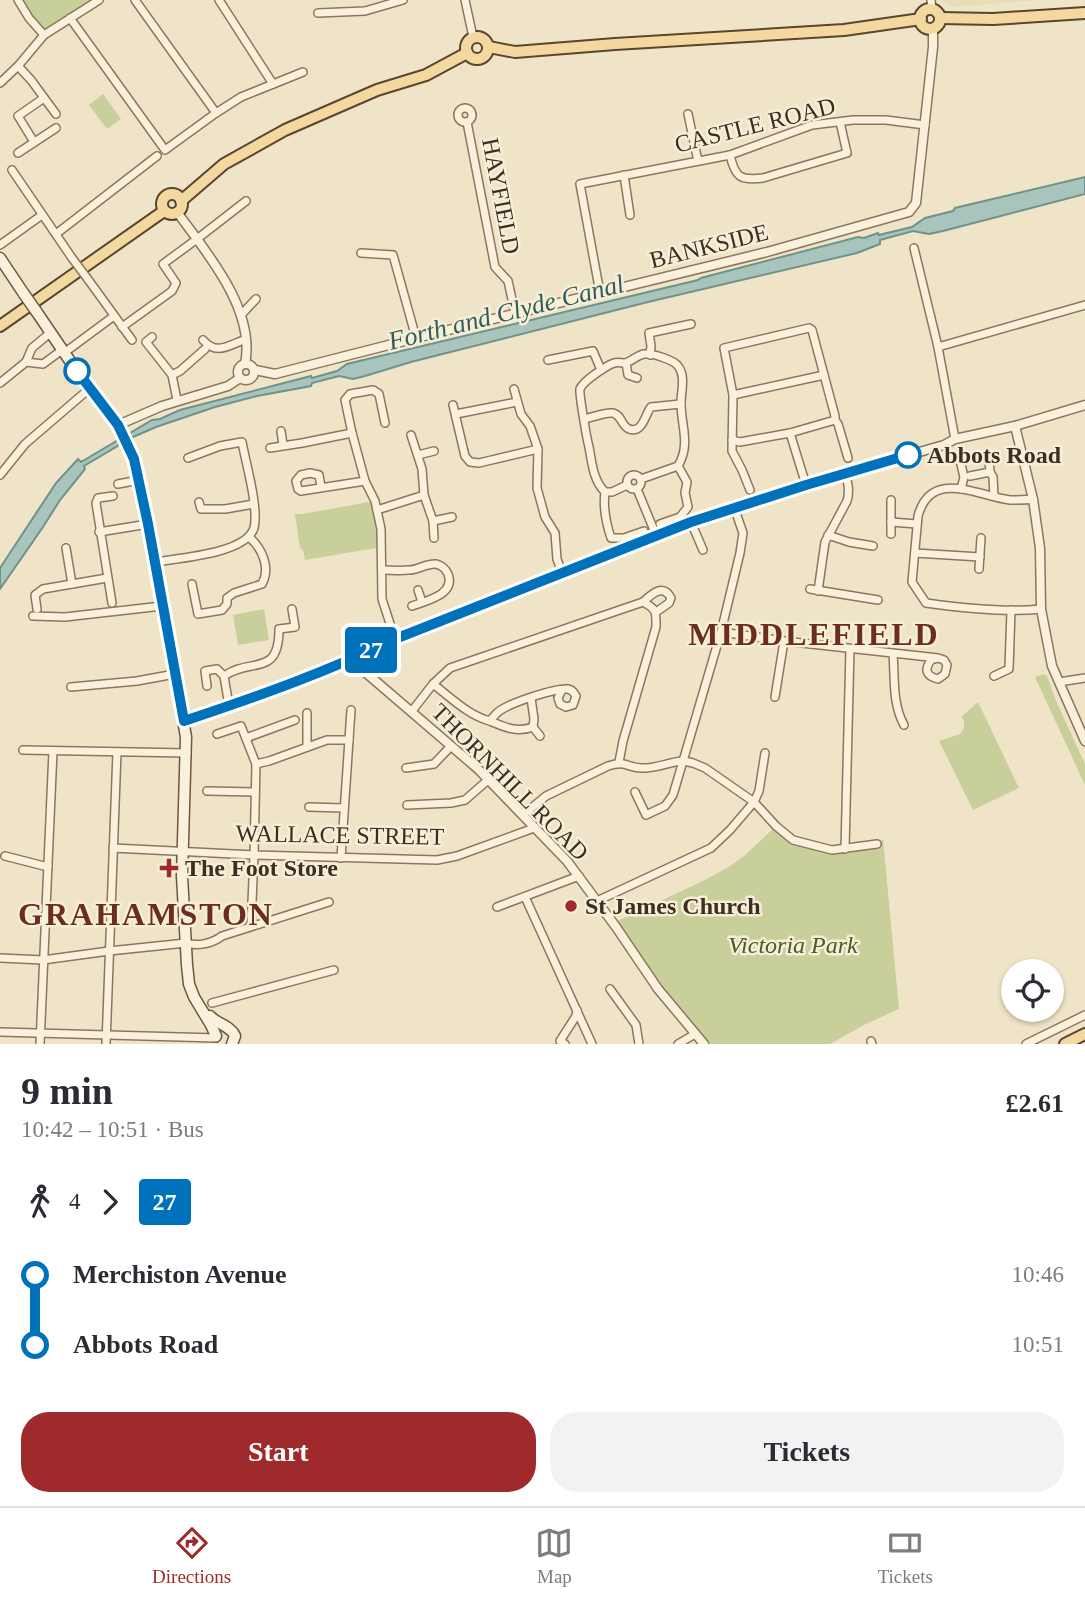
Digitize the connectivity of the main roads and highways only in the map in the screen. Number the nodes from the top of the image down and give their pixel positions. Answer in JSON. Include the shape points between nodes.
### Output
{"nodes":[{"id":1,"x":934,"y":9,"type":"edge"},
{"id":2,"x":1085,"y":13,"type":"edge"},
{"id":3,"x":921,"y":19,"type":"junction"},
{"id":4,"x":489,"y":47,"type":"junction"},
{"id":5,"x":467,"y":53,"type":"junction"},
{"id":6,"x":179,"y":206,"type":"junction"},
{"id":7,"x":164,"y":211,"type":"junction"},
{"id":8,"x":0,"y":258,"type":"edge"},
{"id":9,"x":0,"y":326,"type":"edge"},
{"id":10,"x":200,"y":1006,"type":"junction"},
{"id":11,"x":227,"y":1028,"type":"junction"},
{"id":12,"x":1085,"y":1034,"type":"edge"},
{"id":13,"x":217,"y":1041,"type":"edge"},
{"id":14,"x":232,"y":1044,"type":"edge"},
{"id":15,"x":1065,"y":1044,"type":"edge"}],
"edges":[{"from":1,"to":2,"type":"main road","via":[[993,19]]},
{"from":1,"to":3,"type":"main road","via":[[923,13]]},
{"from":1,"to":3,"type":"main road","via":[[939,24],[933,29],[926,28]]},
{"from":3,"to":4,"type":"main road","via":[[844,30],[515,52]]},
{"from":4,"to":5,"type":"main road","via":[[478,59]]},
{"from":4,"to":5,"type":"main road","via":[[485,40],[473,37],[466,44]]},
{"from":5,"to":6,"type":"main road","via":[[426,75],[377,90],[285,130],[224,164]]},
{"from":6,"to":7,"type":"main road","via":[[170,214]]},
{"from":6,"to":7,"type":"main road","via":[[173,194],[166,196]]},
{"from":7,"to":9,"type":"main road"},
{"from":8,"to":10,"type":"main road","bridge":true,"via":[[118,425],[134,459],[184,721],[183,901],[189,984]]},
{"from":10,"to":11,"type":"main road"},
{"from":10,"to":13,"type":"main road"},
{"from":11,"to":13,"type":"main road","via":[[220,1029]]},
{"from":11,"to":14,"type":"main road","via":[[234,1033]]},
{"from":12,"to":15,"type":"main road"}]}
